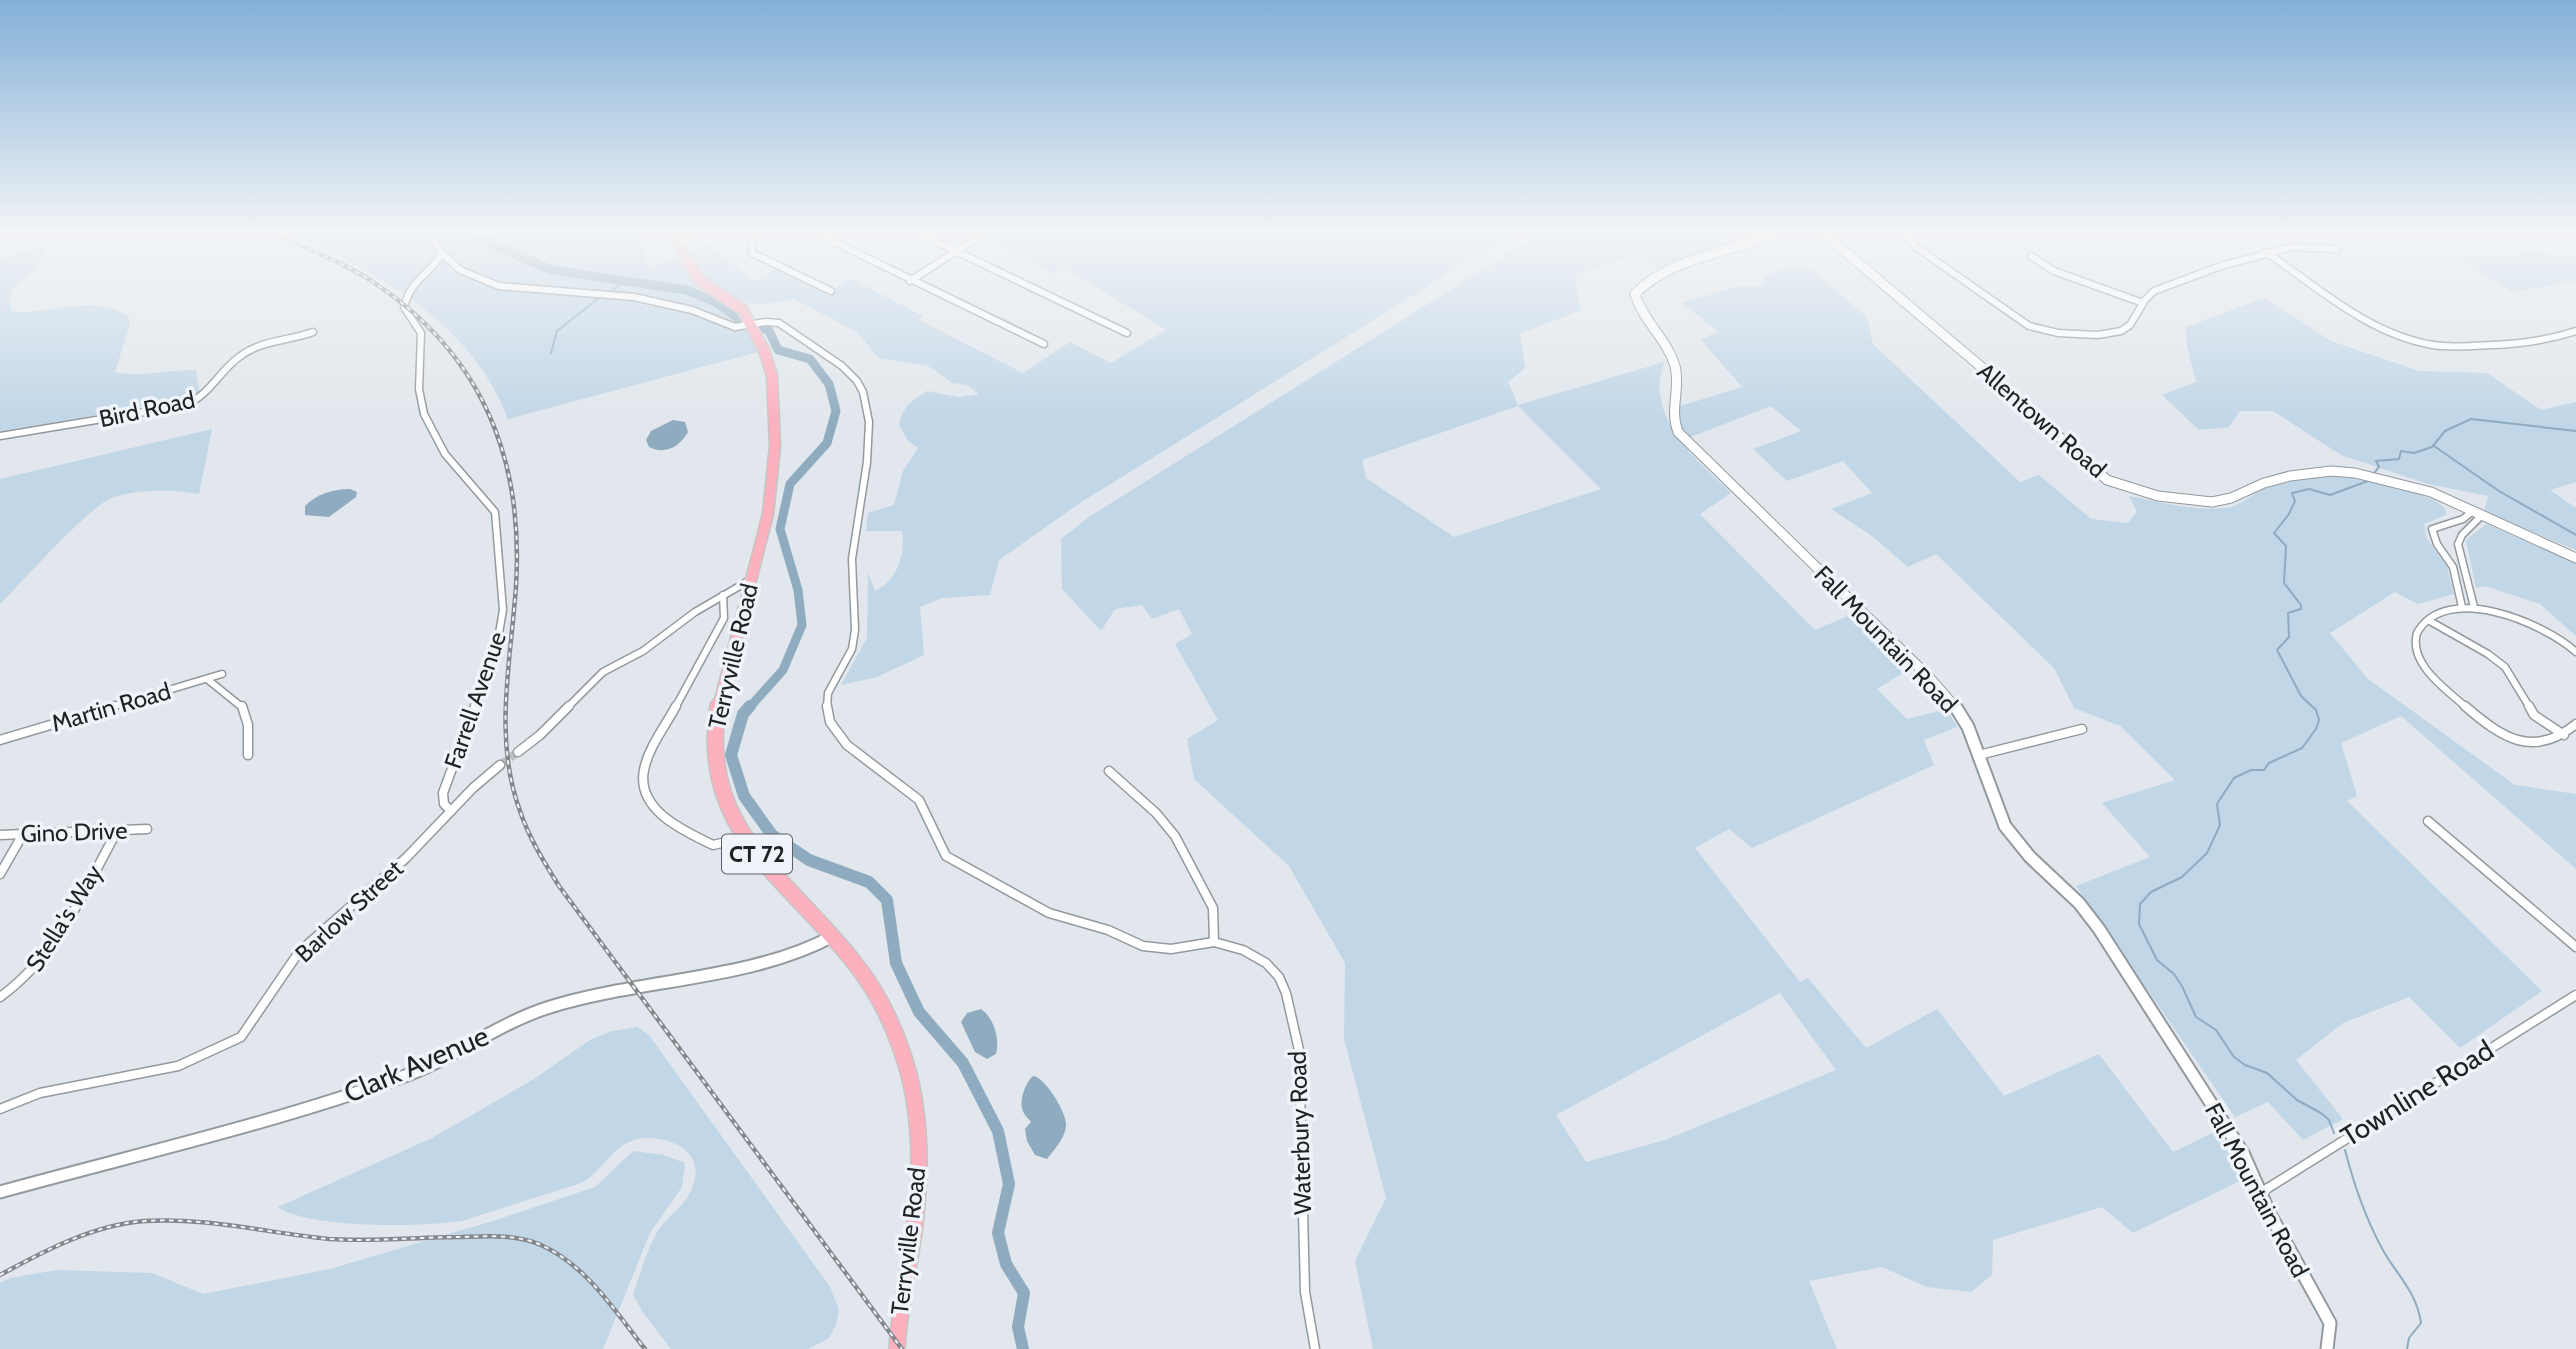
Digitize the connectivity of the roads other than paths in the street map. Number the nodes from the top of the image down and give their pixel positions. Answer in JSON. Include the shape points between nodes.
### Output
{"nodes":[{"id":1,"x":407,"y":296,"type":"edge"},
{"id":2,"x":621,"y":296,"type":"edge"},
{"id":3,"x":722,"y":296,"type":"edge"},
{"id":4,"x":942,"y":296,"type":"edge"},
{"id":5,"x":1049,"y":296,"type":"edge"},
{"id":6,"x":1636,"y":296,"type":"edge"},
{"id":7,"x":1898,"y":296,"type":"edge"},
{"id":8,"x":1982,"y":296,"type":"edge"},
{"id":9,"x":2123,"y":296,"type":"edge"},
{"id":10,"x":2149,"y":296,"type":"edge"},
{"id":11,"x":2333,"y":296,"type":"edge"},
{"id":12,"x":2143,"y":303,"type":"junction"},
{"id":13,"x":752,"y":324,"type":"junction"},
{"id":14,"x":2576,"y":331,"type":"edge"},
{"id":15,"x":313,"y":332,"type":"dead end"},
{"id":16,"x":1127,"y":333,"type":"dead end"},
{"id":17,"x":1044,"y":344,"type":"dead end"},
{"id":18,"x":0,"y":436,"type":"edge"},
{"id":19,"x":2473,"y":510,"type":"junction"},
{"id":20,"x":2482,"y":515,"type":"junction"},
{"id":21,"x":2576,"y":558,"type":"edge"},
{"id":22,"x":750,"y":580,"type":"junction"},
{"id":23,"x":723,"y":595,"type":"junction"},
{"id":24,"x":2462,"y":607,"type":"junction"},
{"id":25,"x":2474,"y":607,"type":"junction"},
{"id":26,"x":2428,"y":620,"type":"junction"},
{"id":27,"x":2576,"y":652,"type":"edge"},
{"id":28,"x":222,"y":674,"type":"dead end"},
{"id":29,"x":207,"y":679,"type":"junction"},
{"id":30,"x":2576,"y":723,"type":"edge"},
{"id":31,"x":2081,"y":730,"type":"dead end"},
{"id":32,"x":2564,"y":735,"type":"junction"},
{"id":33,"x":0,"y":740,"type":"edge"},
{"id":34,"x":518,"y":752,"type":"tunnel mouth"},
{"id":35,"x":248,"y":755,"type":"dead end"},
{"id":36,"x":1979,"y":755,"type":"junction"},
{"id":37,"x":500,"y":765,"type":"tunnel mouth"},
{"id":38,"x":1109,"y":771,"type":"dead end"},
{"id":39,"x":451,"y":811,"type":"junction"},
{"id":40,"x":2428,"y":821,"type":"dead end"},
{"id":41,"x":147,"y":829,"type":"dead end"},
{"id":42,"x":117,"y":831,"type":"junction"},
{"id":43,"x":23,"y":834,"type":"junction"},
{"id":44,"x":0,"y":835,"type":"edge"},
{"id":45,"x":744,"y":838,"type":"junction"},
{"id":46,"x":0,"y":874,"type":"edge"},
{"id":47,"x":831,"y":937,"type":"junction"},
{"id":48,"x":1214,"y":942,"type":"junction"},
{"id":49,"x":2576,"y":947,"type":"edge"},
{"id":50,"x":2576,"y":995,"type":"edge"},
{"id":51,"x":0,"y":997,"type":"edge"},
{"id":52,"x":0,"y":1109,"type":"edge"},
{"id":53,"x":0,"y":1192,"type":"edge"},
{"id":54,"x":2260,"y":1193,"type":"junction"},
{"id":55,"x":897,"y":1349,"type":"edge"},
{"id":56,"x":1315,"y":1349,"type":"edge"},
{"id":57,"x":2327,"y":1349,"type":"edge"}],
"edges":[{"from":1,"to":39,"type":"street","name":"Farrell Avenue","via":[[404,307],[421,333],[421,402],[427,422],[441,447],[495,512],[503,597],[497,645],[443,793],[444,804]]},
{"from":2,"to":13,"type":"street","name":"Waterbury Road","via":[[692,310],[735,327]]},
{"from":3,"to":13,"type":"highway","number":"CT 72","via":[[742,309]]},
{"from":4,"to":17,"type":"street"},
{"from":5,"to":16,"type":"street"},
{"from":6,"to":36,"type":"main road","name":"Fall Mountain Road","via":[[1639,310],[1676,369],[1671,418],[1678,432],[1929,677],[1957,709]]},
{"from":7,"to":19,"type":"main road","name":"Allentown Road","via":[[2110,481],[2158,496],[2212,502],[2274,479],[2342,472],[2410,486]]},
{"from":8,"to":12,"type":"street","via":[[2041,330],[2111,334],[2130,325]]},
{"from":9,"to":12,"type":"street"},
{"from":10,"to":12,"type":"street"},
{"from":11,"to":14,"type":"street","via":[[2384,329],[2424,344],[2522,344]]},
{"from":13,"to":22,"type":"highway","name":"Terryville Road","number":"CT 72","via":[[772,376],[775,446],[768,514]]},
{"from":13,"to":48,"type":"street","name":"Waterbury Road","via":[[779,323],[850,372],[861,386],[867,408],[867,462],[852,559],[855,630],[852,649],[828,693],[827,708],[830,722],[847,745],[919,800],[946,856],[1049,914],[1108,930],[1143,946],[1171,948]]},
{"from":15,"to":18,"type":"street","name":"Bird Road","via":[[264,342],[244,352],[211,392],[186,405]]},
{"from":19,"to":20,"type":"main road","name":"Allentown Road"},
{"from":19,"to":24,"type":"street","via":[[2463,521],[2432,529],[2453,567]]},
{"from":20,"to":21,"type":"main road","name":"Allentown Road"},
{"from":20,"to":25,"type":"street","via":[[2458,544]]},
{"from":22,"to":23,"type":"street"},
{"from":22,"to":45,"type":"highway","name":"Terryville Road","number":"CT 72","via":[[713,740],[718,786]]},
{"from":23,"to":34,"type":"street","via":[[643,651],[603,672]]},
{"from":23,"to":45,"type":"street","via":[[724,618],[653,749],[644,770],[645,792],[657,811],[713,845]]},
{"from":24,"to":25,"type":"street"},
{"from":24,"to":26,"type":"street"},
{"from":25,"to":27,"type":"street","via":[[2530,623]]},
{"from":26,"to":32,"type":"street","via":[[2505,667],[2534,715]]},
{"from":26,"to":32,"type":"street","via":[[2417,632],[2416,652],[2438,681],[2487,726],[2534,743]]},
{"from":28,"to":29,"type":"street","name":"Martin Road"},
{"from":29,"to":33,"type":"street","name":"Martin Road"},
{"from":29,"to":35,"type":"street","via":[[247,710]]},
{"from":30,"to":32,"type":"street"},
{"from":31,"to":36,"type":"street"},
{"from":36,"to":54,"type":"main road","name":"Fall Mountain Road","via":[[2005,826],[2079,903],[2112,947],[2243,1153]]},
{"from":37,"to":39,"type":"street","name":"Barlow Street"},
{"from":38,"to":48,"type":"street","via":[[1175,836],[1213,908]]},
{"from":39,"to":52,"type":"street","name":"Barlow Street","via":[[406,858],[299,952],[241,1037],[178,1066],[40,1093]]},
{"from":40,"to":49,"type":"street"},
{"from":41,"to":42,"type":"street","name":"Gino Drive"},
{"from":42,"to":43,"type":"street","name":"Gino Drive"},
{"from":42,"to":51,"type":"street","name":"Stella's Way","via":[[47,954],[28,977]]},
{"from":43,"to":44,"type":"street","name":"Gino Drive"},
{"from":43,"to":46,"type":"street"},
{"from":45,"to":47,"type":"highway","name":"Terryville Road","number":"CT 72"},
{"from":47,"to":53,"type":"main road","name":"Clark Avenue","via":[[807,950],[768,961],[594,994],[546,1008],[405,1076],[327,1102]]},
{"from":47,"to":55,"type":"highway","name":"Terryville Road","number":"CT 72","via":[[863,974],[894,1030],[908,1071],[920,1136],[915,1223],[897,1319]]},
{"from":48,"to":56,"type":"street","name":"Waterbury Road","via":[[1266,963],[1286,993],[1299,1050],[1305,1292]]},
{"from":50,"to":54,"type":"street","name":"Townline Road","via":[[2288,1171]]},
{"from":54,"to":57,"type":"main road","name":"Fall Mountain Road","via":[[2330,1323]]}]}
